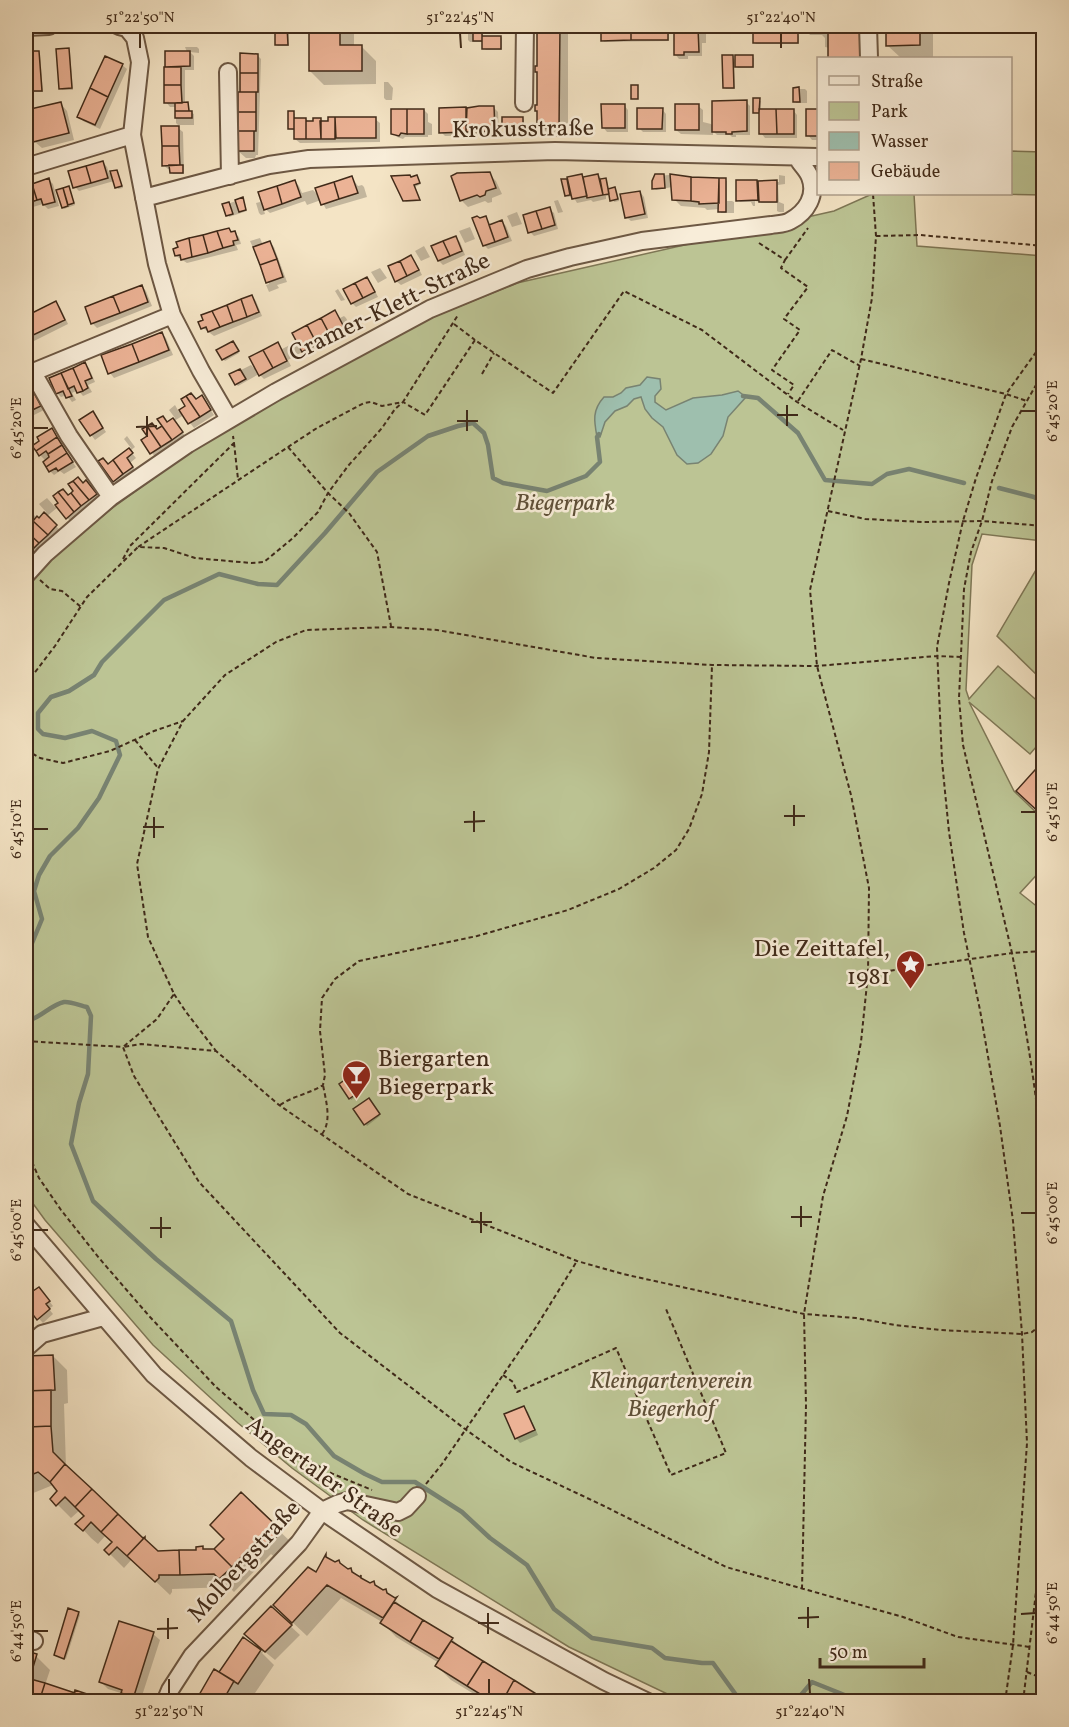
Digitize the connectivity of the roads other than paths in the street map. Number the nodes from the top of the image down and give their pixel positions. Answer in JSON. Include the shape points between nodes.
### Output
{"nodes":[{"id":1,"x":49,"y":26,"type":"edge"},
{"id":2,"x":119,"y":26,"type":"edge"},
{"id":3,"x":525,"y":26,"type":"edge"},
{"id":4,"x":868,"y":26,"type":"edge"},
{"id":5,"x":26,"y":27,"type":"edge"},
{"id":6,"x":868,"y":57,"type":"edge"},
{"id":7,"x":228,"y":72,"type":"dead end"},
{"id":8,"x":524,"y":104,"type":"dead end"},
{"id":9,"x":132,"y":135,"type":"junction"},
{"id":10,"x":797,"y":157,"type":"junction"},
{"id":11,"x":817,"y":157,"type":"edge"},
{"id":12,"x":26,"y":167,"type":"edge"},
{"id":13,"x":230,"y":176,"type":"junction"},
{"id":14,"x":144,"y":198,"type":"junction"},
{"id":15,"x":172,"y":315,"type":"junction"},
{"id":16,"x":29,"y":373,"type":"edge"},
{"id":17,"x":231,"y":427,"type":"junction"},
{"id":18,"x":111,"y":497,"type":"junction"},
{"id":19,"x":31,"y":576,"type":"edge"},
{"id":20,"x":27,"y":1229,"type":"edge"},
{"id":21,"x":104,"y":1317,"type":"junction"},
{"id":22,"x":26,"y":1348,"type":"edge"},
{"id":23,"x":417,"y":1496,"type":"dead end"},
{"id":24,"x":322,"y":1511,"type":"junction"},
{"id":25,"x":165,"y":1701,"type":"edge"},
{"id":26,"x":648,"y":1701,"type":"edge"}],
"edges":[{"from":1,"to":5,"type":"street"},
{"from":2,"to":9,"type":"street","via":[[127,28],[135,38],[140,62]]},
{"from":3,"to":8,"type":"street"},
{"from":4,"to":6,"type":"street"},
{"from":7,"to":13,"type":"street"},
{"from":9,"to":12,"type":"street"},
{"from":9,"to":14,"type":"street"},
{"from":10,"to":11,"type":"street","name":"Krokusstraße"},
{"from":10,"to":13,"type":"street","name":"Krokusstraße","via":[[555,152],[309,159]]},
{"from":10,"to":17,"type":"street","name":"Cramer-Klett-Straße","via":[[812,181],[812,194],[809,205],[791,221],[642,241],[527,269],[430,309],[276,392]]},
{"from":13,"to":14,"type":"street","name":"Krokusstraße"},
{"from":14,"to":15,"type":"street"},
{"from":15,"to":16,"type":"street"},
{"from":15,"to":17,"type":"street"},
{"from":16,"to":18,"type":"street"},
{"from":17,"to":18,"type":"street","name":"Cramer-Klett-Straße","via":[[142,474]]},
{"from":18,"to":19,"type":"street","name":"Cramer-Klett-Straße","via":[[45,554]]},
{"from":20,"to":21,"type":"street","name":"Angertaler Straße"},
{"from":21,"to":22,"type":"street","via":[[42,1334]]},
{"from":21,"to":24,"type":"street","name":"Angertaler Straße","via":[[154,1375],[251,1458]]},
{"from":23,"to":24,"type":"street","name":"Molbergstraße","via":[[398,1512],[347,1501]]},
{"from":24,"to":25,"type":"street","name":"Molbergstraße","via":[[299,1543],[192,1656]]},
{"from":24,"to":26,"type":"street","name":"Angertaler Straße","via":[[437,1589]]}]}
